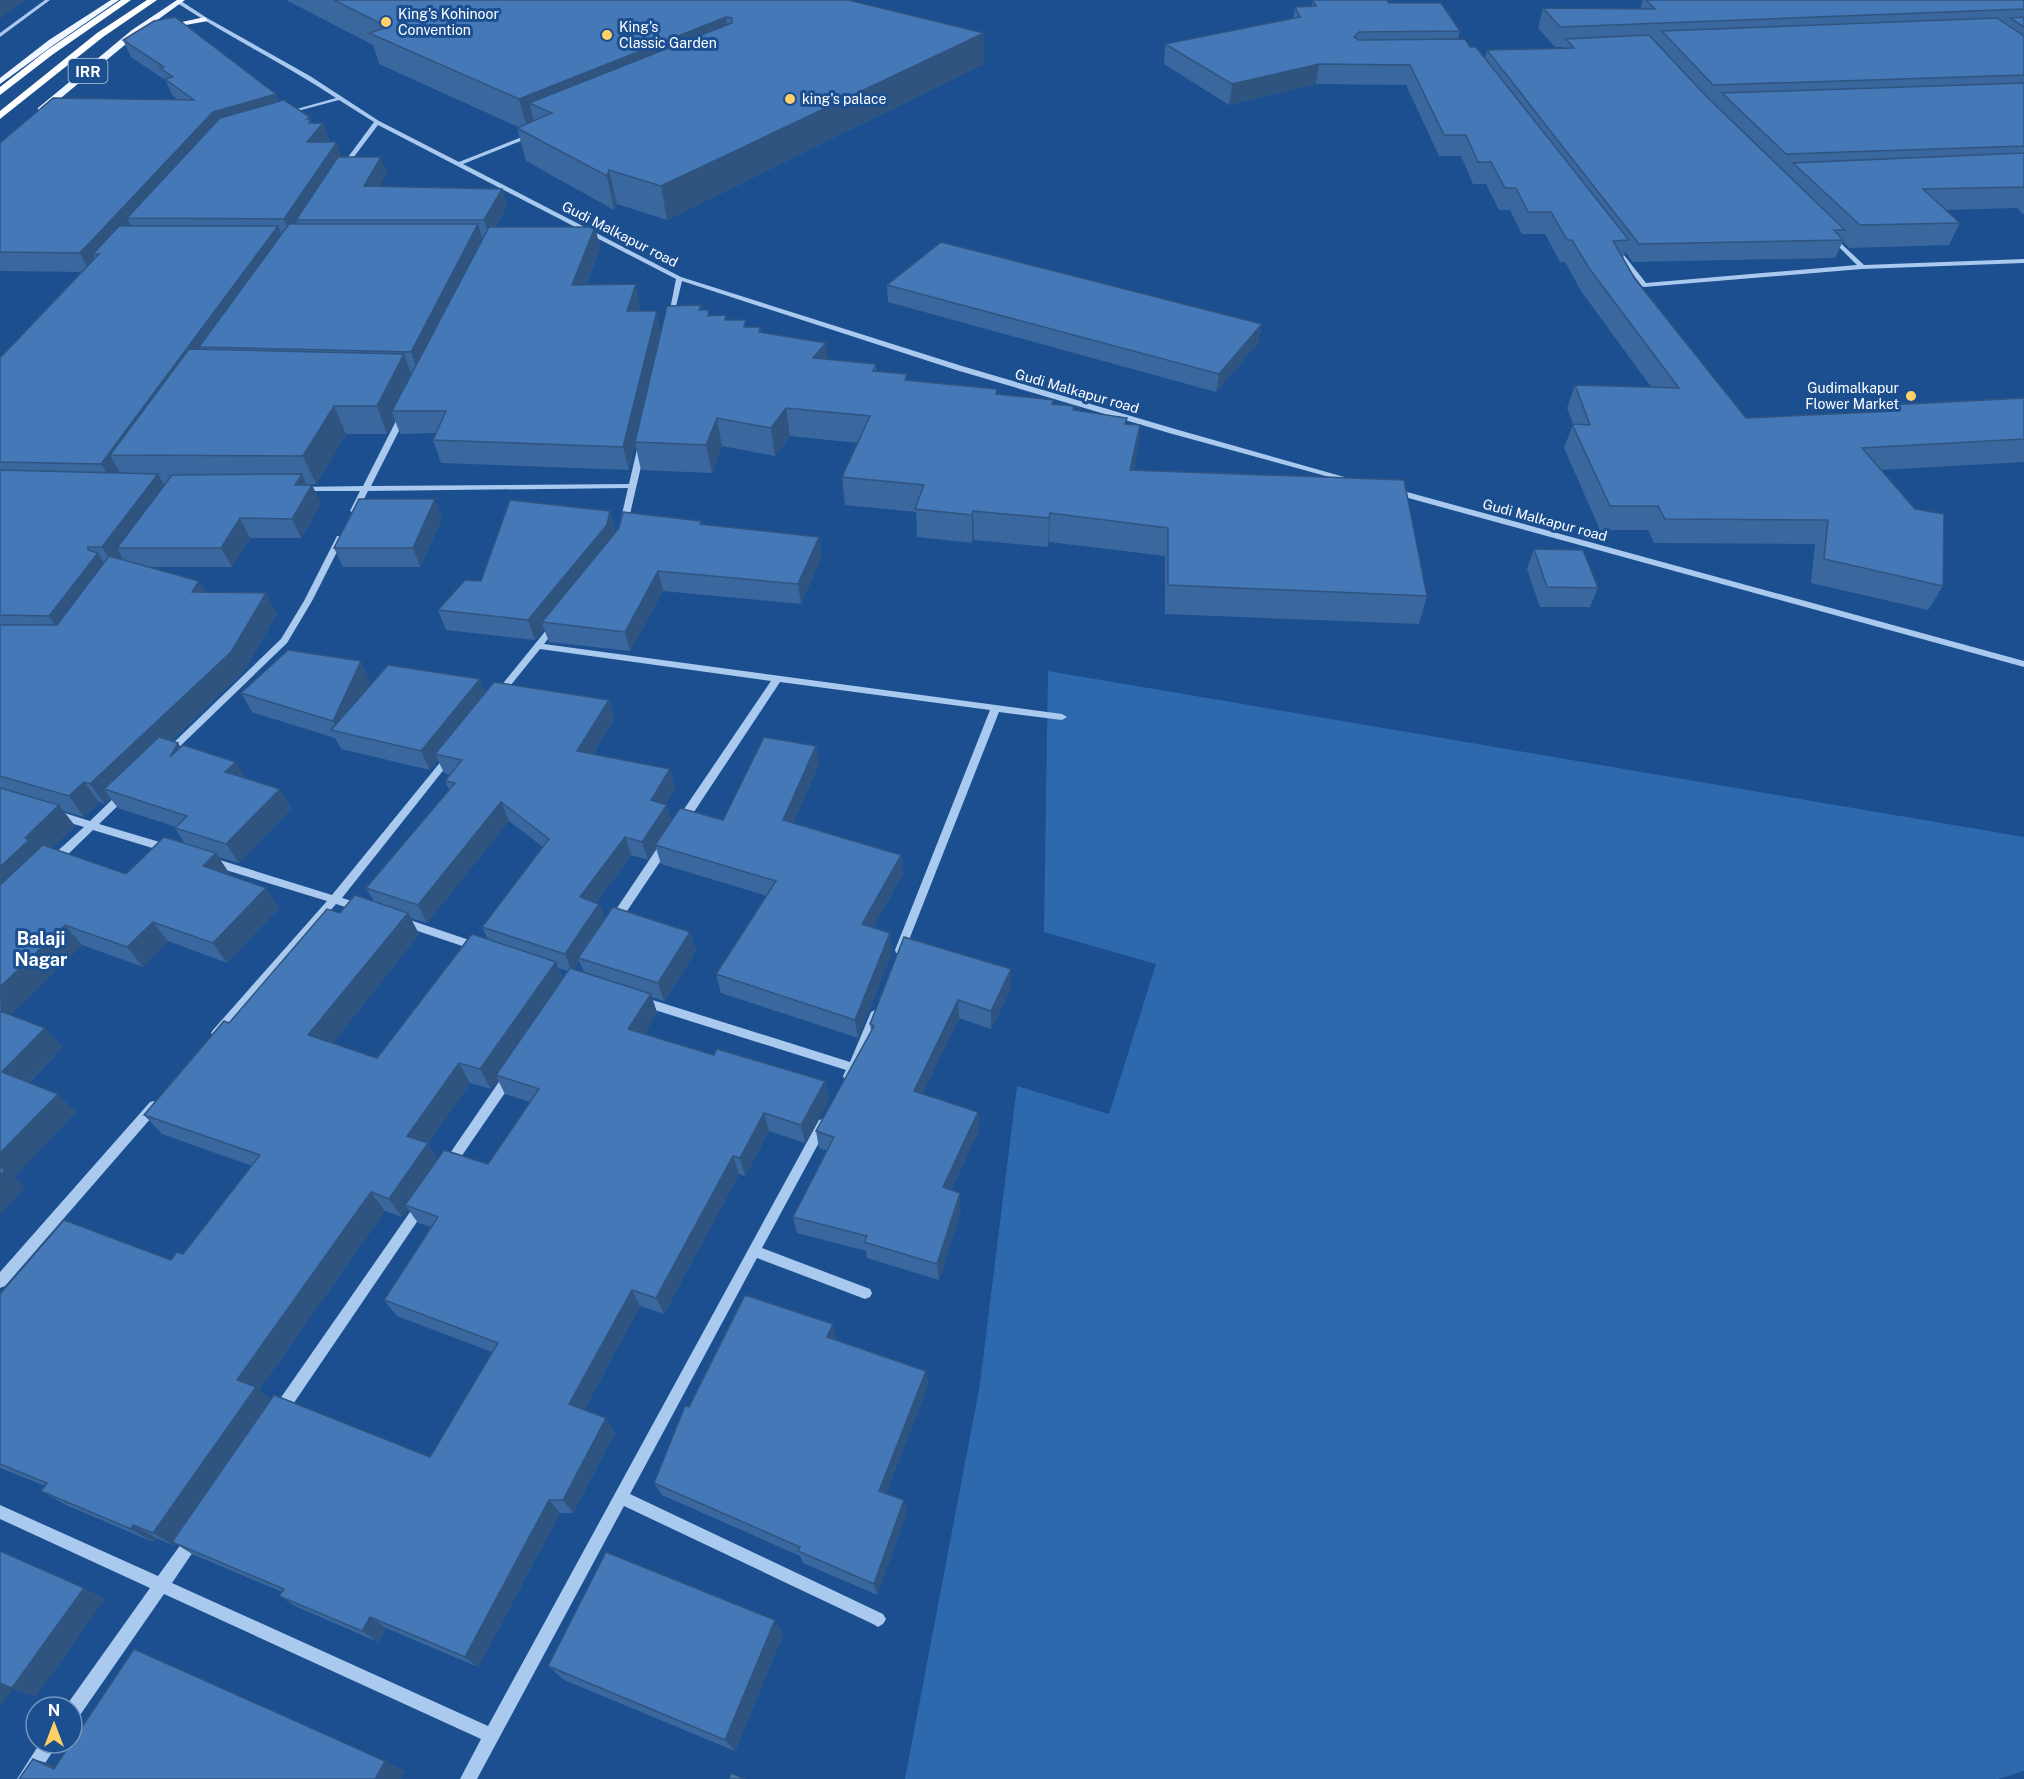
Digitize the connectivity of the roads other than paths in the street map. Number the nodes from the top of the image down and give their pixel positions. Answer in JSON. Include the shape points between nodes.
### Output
{"nodes":[{"id":1,"x":48,"y":0,"type":"edge"},
{"id":2,"x":116,"y":0,"type":"edge"},
{"id":3,"x":127,"y":0,"type":"edge"},
{"id":4,"x":153,"y":0,"type":"edge"},
{"id":5,"x":181,"y":1,"type":"edge"},
{"id":6,"x":205,"y":19,"type":"junction"},
{"id":7,"x":135,"y":32,"type":"junction"},
{"id":8,"x":0,"y":35,"type":"edge"},
{"id":9,"x":0,"y":82,"type":"edge"},
{"id":10,"x":0,"y":92,"type":"edge"},
{"id":11,"x":340,"y":98,"type":"junction"},
{"id":12,"x":36,"y":115,"type":"edge"},
{"id":13,"x":0,"y":116,"type":"edge"},
{"id":14,"x":277,"y":117,"type":"edge"},
{"id":15,"x":377,"y":122,"type":"junction"},
{"id":16,"x":536,"y":133,"type":"edge"},
{"id":17,"x":459,"y":164,"type":"junction"},
{"id":18,"x":336,"y":178,"type":"edge"},
{"id":19,"x":1830,"y":235,"type":"edge"},
{"id":20,"x":1609,"y":239,"type":"edge"},
{"id":21,"x":587,"y":242,"type":"edge"},
{"id":22,"x":609,"y":242,"type":"junction"},
{"id":23,"x":2024,"y":261,"type":"edge"},
{"id":24,"x":1862,"y":267,"type":"junction"},
{"id":25,"x":679,"y":278,"type":"junction"},
{"id":26,"x":667,"y":334,"type":"edge"},
{"id":27,"x":406,"y":408,"type":"edge"},
{"id":28,"x":643,"y":439,"type":"edge"},
{"id":29,"x":1362,"y":483,"type":"edge"},
{"id":30,"x":633,"y":486,"type":"junction"},
{"id":31,"x":365,"y":488,"type":"junction"},
{"id":32,"x":295,"y":489,"type":"edge"},
{"id":33,"x":1385,"y":489,"type":"edge"},
{"id":34,"x":350,"y":519,"type":"edge"},
{"id":35,"x":344,"y":529,"type":"edge"},
{"id":36,"x":621,"y":536,"type":"edge"},
{"id":37,"x":560,"y":619,"type":"edge"},
{"id":38,"x":538,"y":646,"type":"junction"},
{"id":39,"x":2024,"y":664,"type":"edge"},
{"id":40,"x":777,"y":679,"type":"junction"},
{"id":41,"x":495,"y":700,"type":"edge"},
{"id":42,"x":996,"y":708,"type":"junction"},
{"id":43,"x":1062,"y":717,"type":"dead end"},
{"id":44,"x":458,"y":745,"type":"edge"},
{"id":45,"x":159,"y":761,"type":"edge"},
{"id":46,"x":133,"y":785,"type":"edge"},
{"id":47,"x":46,"y":811,"type":"edge"},
{"id":48,"x":92,"y":825,"type":"junction"},
{"id":49,"x":180,"y":852,"type":"edge"},
{"id":50,"x":202,"y":859,"type":"edge"},
{"id":51,"x":50,"y":865,"type":"edge"},
{"id":52,"x":335,"y":899,"type":"junction"},
{"id":53,"x":607,"y":932,"type":"edge"},
{"id":54,"x":488,"y":951,"type":"edge"},
{"id":55,"x":897,"y":958,"type":"edge"},
{"id":56,"x":631,"y":998,"type":"edge"},
{"id":57,"x":880,"y":1002,"type":"edge"},
{"id":58,"x":210,"y":1041,"type":"edge"},
{"id":59,"x":515,"y":1068,"type":"edge"},
{"id":60,"x":854,"y":1068,"type":"junction"},
{"id":61,"x":843,"y":1088,"type":"edge"},
{"id":62,"x":164,"y":1095,"type":"edge"},
{"id":63,"x":831,"y":1108,"type":"edge"},
{"id":64,"x":441,"y":1176,"type":"edge"},
{"id":65,"x":428,"y":1195,"type":"edge"},
{"id":66,"x":754,"y":1251,"type":"junction"},
{"id":67,"x":0,"y":1282,"type":"edge"},
{"id":68,"x":866,"y":1293,"type":"dead end"},
{"id":69,"x":274,"y":1420,"type":"edge"},
{"id":70,"x":621,"y":1497,"type":"junction"},
{"id":71,"x":0,"y":1512,"type":"edge"},
{"id":72,"x":201,"y":1528,"type":"edge"},
{"id":73,"x":161,"y":1586,"type":"junction"},
{"id":74,"x":878,"y":1619,"type":"dead end"},
{"id":75,"x":84,"y":1695,"type":"edge"},
{"id":76,"x":491,"y":1736,"type":"junction"},
{"id":77,"x":42,"y":1755,"type":"edge"},
{"id":78,"x":25,"y":1779,"type":"edge"},
{"id":79,"x":468,"y":1779,"type":"edge"}],
"edges":[{"from":1,"to":8,"type":"street"},
{"from":2,"to":9,"type":"main road","number":"IRR"},
{"from":3,"to":10,"type":"highway"},
{"from":4,"to":13,"type":"highway","via":[[92,41]]},
{"from":5,"to":6,"type":"street","name":"Gudi Malkapur road"},
{"from":5,"to":7,"type":"main road","number":"IRR"},
{"from":6,"to":7,"type":"main road"},
{"from":6,"to":11,"type":"street","name":"Gudi Malkapur road"},
{"from":7,"to":12,"type":"main road","number":"IRR"},
{"from":11,"to":14,"type":"street"},
{"from":11,"to":15,"type":"street","name":"Gudi Malkapur road"},
{"from":15,"to":17,"type":"street","name":"Gudi Malkapur road"},
{"from":15,"to":18,"type":"street"},
{"from":16,"to":17,"type":"street"},
{"from":17,"to":22,"type":"street","name":"Gudi Malkapur road"},
{"from":19,"to":24,"type":"street"},
{"from":20,"to":24,"type":"street","via":[[1644,285]]},
{"from":21,"to":22,"type":"street"},
{"from":22,"to":25,"type":"street","name":"Gudi Malkapur road"},
{"from":23,"to":24,"type":"street"},
{"from":25,"to":26,"type":"street"},
{"from":25,"to":29,"type":"street","name":"Gudi Malkapur road","via":[[959,368]]},
{"from":27,"to":31,"type":"street"},
{"from":28,"to":30,"type":"street"},
{"from":30,"to":31,"type":"street"},
{"from":30,"to":36,"type":"street"},
{"from":31,"to":32,"type":"street"},
{"from":31,"to":34,"type":"street"},
{"from":33,"to":39,"type":"street","name":"Gudi Malkapur road"},
{"from":35,"to":45,"type":"street","via":[[284,641]]},
{"from":37,"to":38,"type":"street"},
{"from":38,"to":40,"type":"street"},
{"from":38,"to":41,"type":"street"},
{"from":40,"to":42,"type":"street"},
{"from":40,"to":53,"type":"street"},
{"from":42,"to":43,"type":"street"},
{"from":42,"to":55,"type":"street"},
{"from":44,"to":52,"type":"street"},
{"from":46,"to":48,"type":"street"},
{"from":47,"to":48,"type":"street"},
{"from":48,"to":49,"type":"street"},
{"from":48,"to":51,"type":"street"},
{"from":50,"to":52,"type":"street"},
{"from":52,"to":54,"type":"street"},
{"from":52,"to":58,"type":"street"},
{"from":56,"to":60,"type":"street"},
{"from":57,"to":60,"type":"street"},
{"from":59,"to":64,"type":"street"},
{"from":60,"to":61,"type":"street"},
{"from":62,"to":67,"type":"street"},
{"from":63,"to":66,"type":"street"},
{"from":65,"to":69,"type":"street"},
{"from":66,"to":68,"type":"street"},
{"from":66,"to":70,"type":"street"},
{"from":70,"to":74,"type":"street"},
{"from":70,"to":76,"type":"street"},
{"from":71,"to":73,"type":"street"},
{"from":72,"to":73,"type":"street"},
{"from":73,"to":75,"type":"street"},
{"from":73,"to":76,"type":"street"},
{"from":76,"to":79,"type":"street"},
{"from":77,"to":78,"type":"street"}]}
